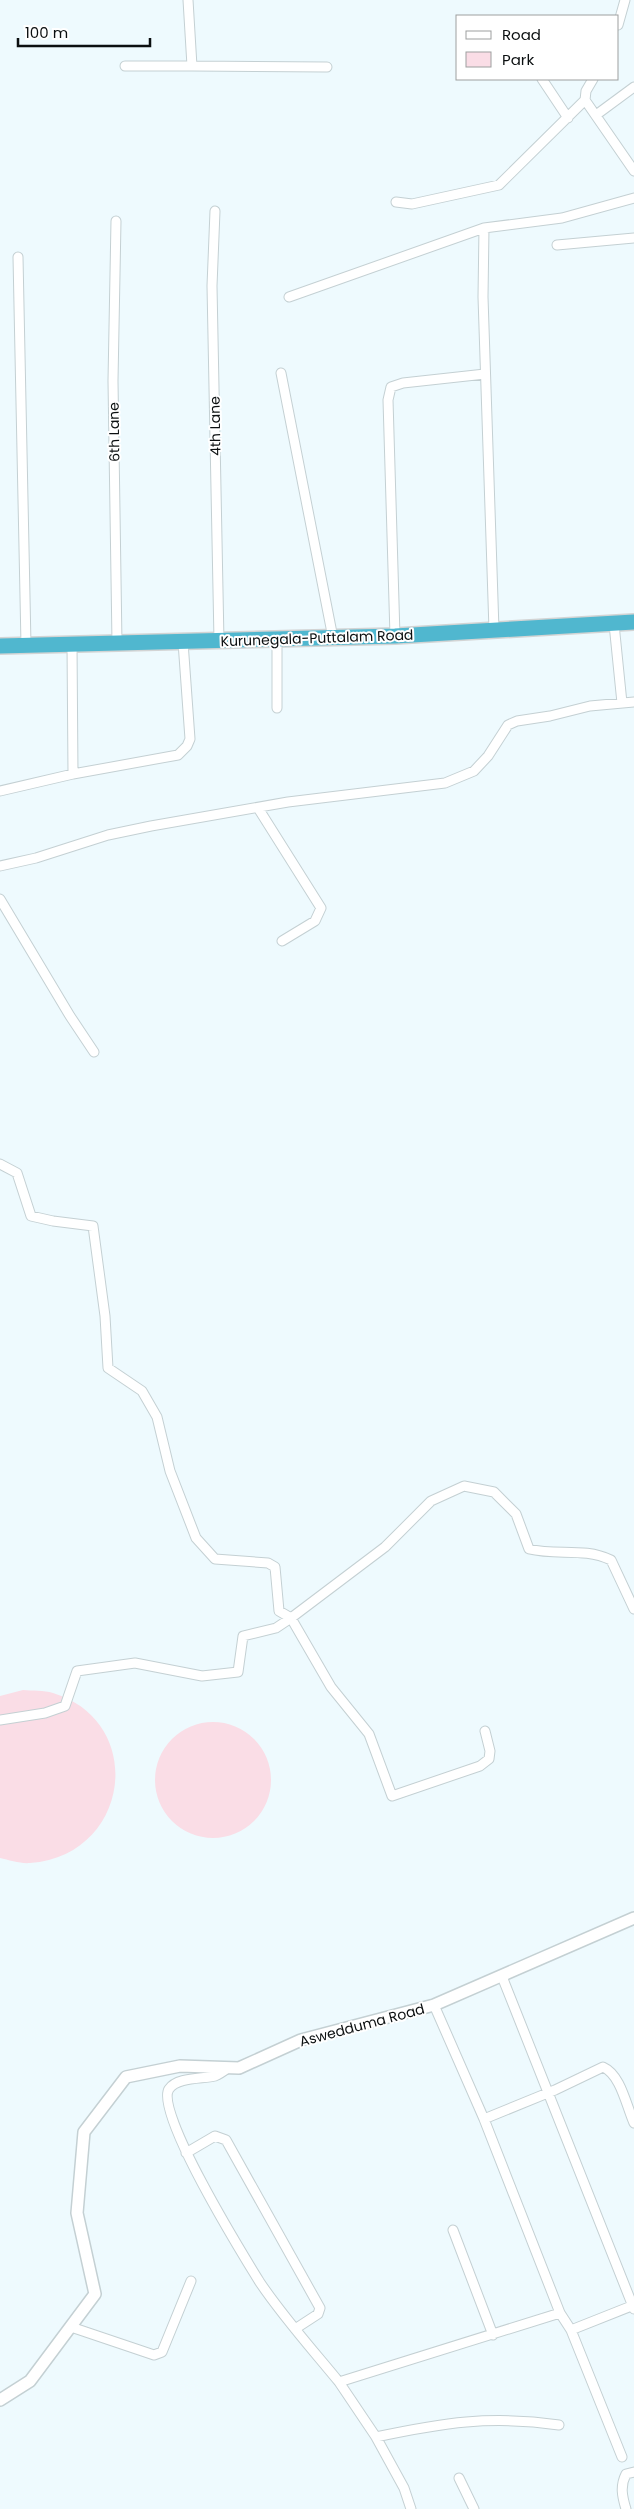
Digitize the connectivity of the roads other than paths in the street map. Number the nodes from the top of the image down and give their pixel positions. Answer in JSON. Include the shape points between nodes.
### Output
{"nodes":[{"id":1,"x":188,"y":0,"type":"edge"},
{"id":2,"x":625,"y":0,"type":"edge"},
{"id":3,"x":619,"y":21,"type":"edge"},
{"id":4,"x":125,"y":66,"type":"dead end"},
{"id":5,"x":192,"y":66,"type":"junction"},
{"id":6,"x":327,"y":68,"type":"dead end"},
{"id":7,"x":543,"y":80,"type":"edge"},
{"id":8,"x":592,"y":80,"type":"edge"},
{"id":9,"x":634,"y":87,"type":"edge"},
{"id":10,"x":585,"y":100,"type":"junction"},
{"id":11,"x":596,"y":115,"type":"junction"},
{"id":12,"x":568,"y":118,"type":"junction"},
{"id":13,"x":634,"y":171,"type":"edge"},
{"id":14,"x":634,"y":198,"type":"edge"},
{"id":15,"x":396,"y":202,"type":"dead end"},
{"id":16,"x":215,"y":211,"type":"dead end"},
{"id":17,"x":116,"y":221,"type":"dead end"},
{"id":18,"x":484,"y":228,"type":"junction"},
{"id":19,"x":634,"y":238,"type":"edge"},
{"id":20,"x":557,"y":245,"type":"dead end"},
{"id":21,"x":18,"y":257,"type":"dead end"},
{"id":22,"x":289,"y":297,"type":"dead end"},
{"id":23,"x":281,"y":373,"type":"dead end"},
{"id":24,"x":485,"y":374,"type":"junction"},
{"id":25,"x":634,"y":622,"type":"edge"},
{"id":26,"x":614,"y":624,"type":"junction"},
{"id":27,"x":494,"y":630,"type":"junction"},
{"id":28,"x":395,"y":636,"type":"junction"},
{"id":29,"x":333,"y":638,"type":"junction"},
{"id":30,"x":277,"y":640,"type":"junction"},
{"id":31,"x":183,"y":642,"type":"junction"},
{"id":32,"x":219,"y":642,"type":"junction"},
{"id":33,"x":117,"y":643,"type":"junction"},
{"id":34,"x":26,"y":644,"type":"junction"},
{"id":35,"x":72,"y":644,"type":"junction"},
{"id":36,"x":0,"y":646,"type":"edge"},
{"id":37,"x":634,"y":702,"type":"edge"},
{"id":38,"x":622,"y":703,"type":"junction"},
{"id":39,"x":277,"y":708,"type":"dead end"},
{"id":40,"x":73,"y":774,"type":"junction"},
{"id":41,"x":0,"y":791,"type":"edge"},
{"id":42,"x":258,"y":808,"type":"junction"},
{"id":43,"x":0,"y":866,"type":"edge"},
{"id":44,"x":0,"y":899,"type":"edge"},
{"id":45,"x":282,"y":941,"type":"dead end"},
{"id":46,"x":94,"y":1052,"type":"dead end"},
{"id":47,"x":0,"y":1164,"type":"edge"},
{"id":48,"x":634,"y":1609,"type":"edge"},
{"id":49,"x":291,"y":1618,"type":"junction"},
{"id":50,"x":0,"y":1720,"type":"edge"},
{"id":51,"x":485,"y":1731,"type":"dead end"},
{"id":52,"x":634,"y":1918,"type":"edge"},
{"id":53,"x":503,"y":1979,"type":"dead end"},
{"id":54,"x":434,"y":2005,"type":"junction"},
{"id":55,"x":228,"y":2068,"type":"junction"},
{"id":56,"x":548,"y":2093,"type":"junction"},
{"id":57,"x":484,"y":2119,"type":"junction"},
{"id":58,"x":634,"y":2123,"type":"edge"},
{"id":59,"x":186,"y":2153,"type":"junction"},
{"id":60,"x":453,"y":2230,"type":"dead end"},
{"id":61,"x":191,"y":2281,"type":"dead end"},
{"id":62,"x":634,"y":2306,"type":"edge"},
{"id":63,"x":560,"y":2313,"type":"junction"},
{"id":64,"x":70,"y":2327,"type":"junction"},
{"id":65,"x":295,"y":2329,"type":"junction"},
{"id":66,"x":571,"y":2330,"type":"junction"},
{"id":67,"x":493,"y":2334,"type":"junction"},
{"id":68,"x":339,"y":2382,"type":"junction"},
{"id":69,"x":0,"y":2400,"type":"edge"},
{"id":70,"x":559,"y":2425,"type":"dead end"},
{"id":71,"x":376,"y":2437,"type":"junction"},
{"id":72,"x":622,"y":2457,"type":"dead end"},
{"id":73,"x":634,"y":2472,"type":"edge"},
{"id":74,"x":459,"y":2478,"type":"dead end"},
{"id":75,"x":623,"y":2508,"type":"edge"},
{"id":76,"x":411,"y":2509,"type":"edge"},
{"id":77,"x":474,"y":2509,"type":"edge"}],
"edges":[{"from":1,"to":5,"type":"street"},
{"from":2,"to":3,"type":"street"},
{"from":4,"to":5,"type":"street"},
{"from":5,"to":6,"type":"street"},
{"from":7,"to":12,"type":"street"},
{"from":8,"to":10,"type":"street"},
{"from":9,"to":11,"type":"street"},
{"from":10,"to":11,"type":"street"},
{"from":10,"to":12,"type":"street"},
{"from":11,"to":13,"type":"street"},
{"from":12,"to":15,"type":"street","via":[[500,184],[412,204]]},
{"from":14,"to":18,"type":"street","via":[[562,218]]},
{"from":16,"to":32,"type":"street","name":"4th Lane","via":[[212,286]]},
{"from":17,"to":33,"type":"street","name":"6th Lane","via":[[113,381]]},
{"from":18,"to":22,"type":"street"},
{"from":18,"to":24,"type":"street"},
{"from":19,"to":20,"type":"street"},
{"from":21,"to":34,"type":"street"},
{"from":23,"to":29,"type":"street"},
{"from":24,"to":27,"type":"street"},
{"from":24,"to":28,"type":"street","via":[[391,387],[388,400]]},
{"from":25,"to":26,"type":"highway","name":"Kurunegala-Puttalam Road"},
{"from":26,"to":27,"type":"highway","name":"Kurunegala-Puttalam Road"},
{"from":26,"to":38,"type":"street"},
{"from":27,"to":28,"type":"highway","name":"Kurunegala-Puttalam Road"},
{"from":28,"to":29,"type":"highway","name":"Kurunegala-Puttalam Road"},
{"from":29,"to":30,"type":"highway","name":"Kurunegala-Puttalam Road"},
{"from":30,"to":32,"type":"highway","name":"Kurunegala-Puttalam Road"},
{"from":30,"to":39,"type":"street"},
{"from":31,"to":32,"type":"highway","name":"Kurunegala-Puttalam Road"},
{"from":31,"to":33,"type":"highway","name":"Kurunegala-Puttalam Road"},
{"from":31,"to":40,"type":"street","via":[[190,739],[187,746],[178,755]]},
{"from":33,"to":35,"type":"highway","name":"Kurunegala-Puttalam Road"},
{"from":34,"to":35,"type":"highway","name":"Kurunegala-Puttalam Road"},
{"from":34,"to":36,"type":"highway","name":"Kurunegala-Puttalam Road"},
{"from":35,"to":40,"type":"street"},
{"from":37,"to":38,"type":"street"},
{"from":38,"to":42,"type":"street","via":[[590,706],[508,725],[474,771],[445,783]]},
{"from":40,"to":41,"type":"street"},
{"from":42,"to":43,"type":"street","via":[[108,835]]},
{"from":42,"to":45,"type":"street","via":[[321,908],[315,921]]},
{"from":44,"to":46,"type":"street"},
{"from":47,"to":49,"type":"street","via":[[17,1173],[31,1216],[93,1226],[106,1316],[108,1368],[142,1391],[157,1417],[170,1471],[196,1538],[215,1559],[275,1566],[279,1611]]},
{"from":48,"to":49,"type":"street","via":[[611,1560],[595,1552],[544,1553],[529,1549],[516,1514],[494,1492],[464,1486],[431,1501],[385,1547]]},
{"from":49,"to":50,"type":"street","via":[[276,1628],[243,1636],[238,1672],[202,1676],[135,1664],[77,1671],[64,1706],[45,1713]]},
{"from":49,"to":51,"type":"street","via":[[331,1687],[369,1734],[392,1796],[480,1766],[489,1759],[490,1752]]},
{"from":52,"to":54,"type":"street","name":"Aswedduma Road"},
{"from":53,"to":56,"type":"street"},
{"from":54,"to":55,"type":"street","name":"Aswedduma Road","via":[[301,2040],[239,2068]]},
{"from":54,"to":57,"type":"street"},
{"from":55,"to":59,"type":"street","via":[[217,2075],[178,2082],[167,2092],[168,2109]]},
{"from":55,"to":64,"type":"street","name":"Aswedduma Road","via":[[180,2066],[126,2076],[84,2132],[77,2213],[95,2294]]},
{"from":56,"to":57,"type":"street"},
{"from":56,"to":58,"type":"street","via":[[604,2067],[610,2070],[619,2084]]},
{"from":56,"to":62,"type":"street"},
{"from":57,"to":63,"type":"street"},
{"from":59,"to":65,"type":"street","via":[[259,2281]]},
{"from":59,"to":65,"type":"street","via":[[215,2136],[226,2140],[320,2308],[318,2314]]},
{"from":60,"to":67,"type":"street"},
{"from":61,"to":64,"type":"street","via":[[162,2352],[154,2355]]},
{"from":62,"to":66,"type":"street"},
{"from":63,"to":66,"type":"street"},
{"from":63,"to":67,"type":"street"},
{"from":64,"to":69,"type":"street","name":"Aswedduma Road","via":[[30,2381]]},
{"from":65,"to":68,"type":"street"},
{"from":66,"to":72,"type":"street"},
{"from":67,"to":68,"type":"street"},
{"from":68,"to":71,"type":"street"},
{"from":70,"to":71,"type":"street","via":[[520,2420],[475,2420]]},
{"from":71,"to":76,"type":"street","via":[[404,2488]]},
{"from":73,"to":75,"type":"street","via":[[626,2474],[623,2480]]},
{"from":74,"to":77,"type":"street"}]}
